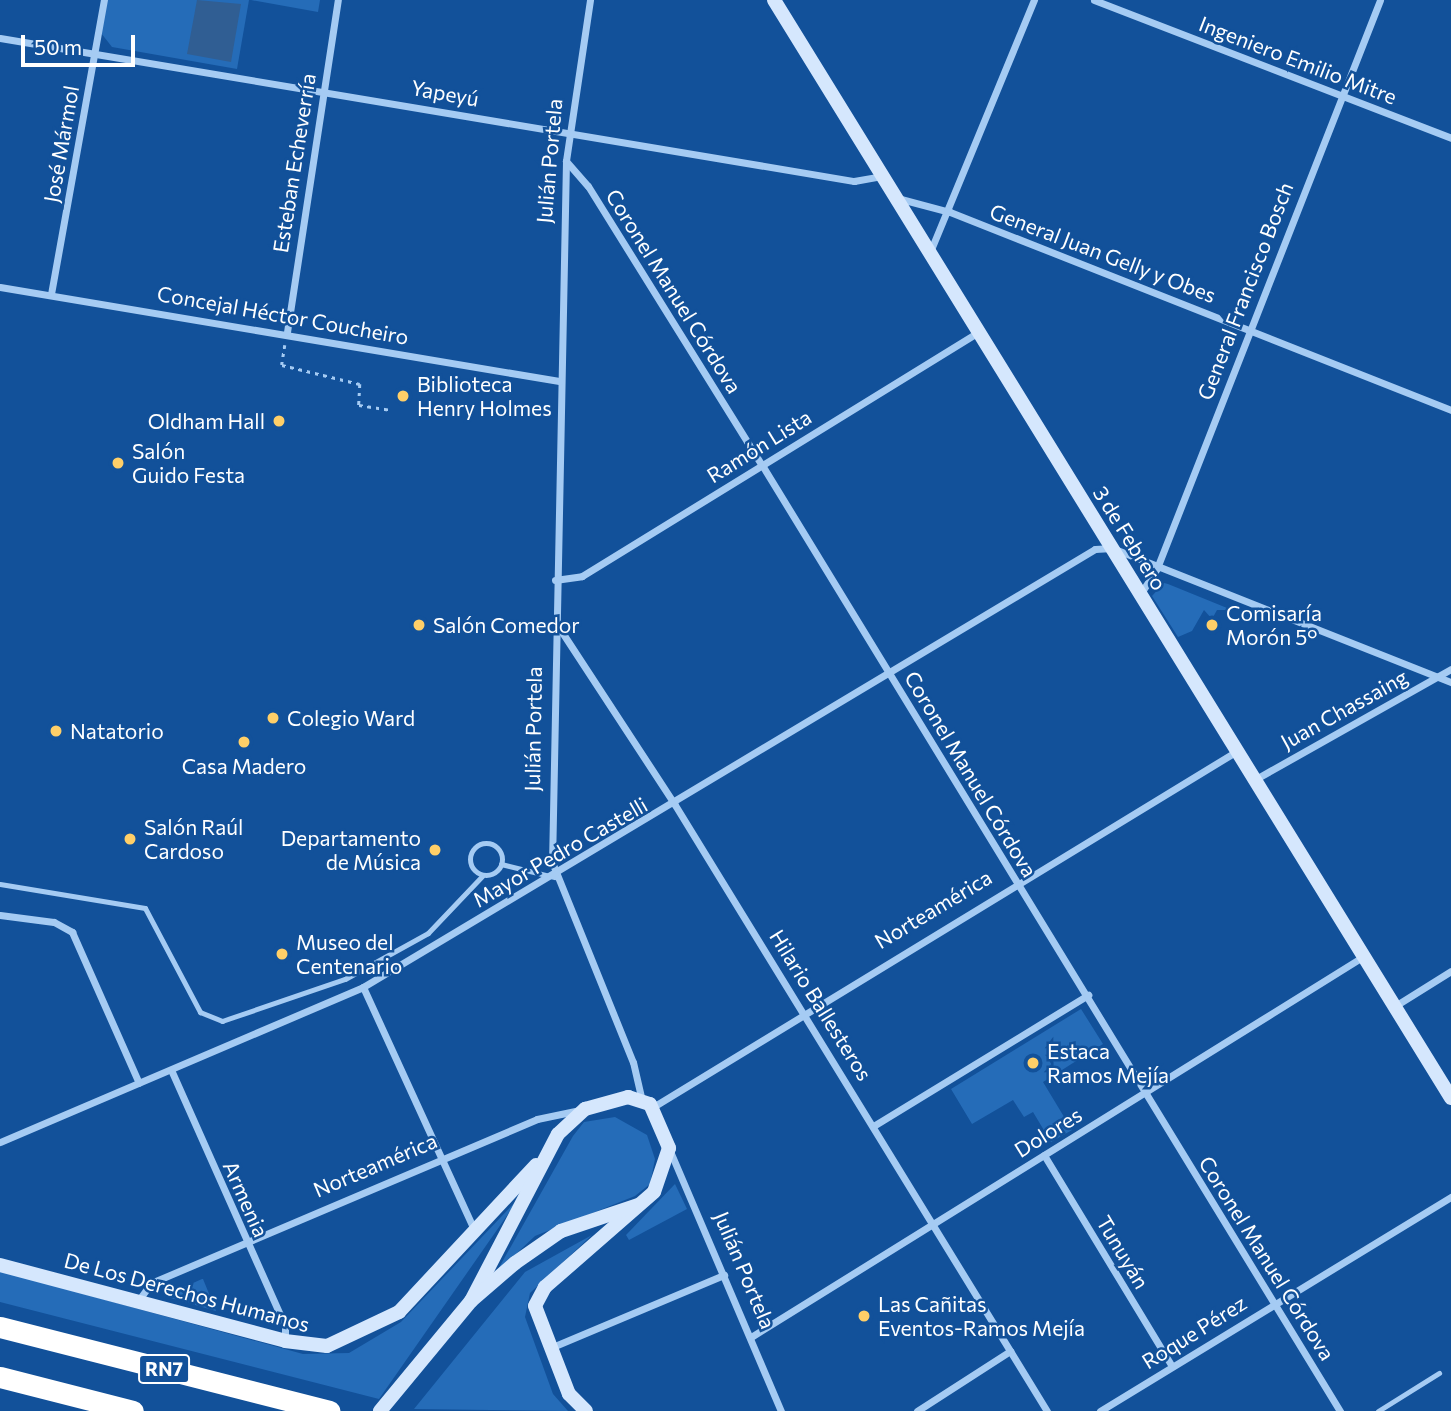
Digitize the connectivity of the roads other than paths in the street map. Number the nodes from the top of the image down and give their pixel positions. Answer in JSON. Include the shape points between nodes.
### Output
{"nodes":[{"id":1,"x":104,"y":0,"type":"edge"},
{"id":2,"x":338,"y":0,"type":"edge"},
{"id":3,"x":590,"y":0,"type":"edge"},
{"id":4,"x":774,"y":0,"type":"edge"},
{"id":5,"x":1034,"y":0,"type":"edge"},
{"id":6,"x":1094,"y":0,"type":"edge"},
{"id":7,"x":1380,"y":0,"type":"edge"},
{"id":8,"x":0,"y":38,"type":"edge"},
{"id":9,"x":95,"y":54,"type":"junction"},
{"id":10,"x":322,"y":89,"type":"junction"},
{"id":11,"x":1342,"y":95,"type":"junction"},
{"id":12,"x":569,"y":132,"type":"junction"},
{"id":13,"x":1451,"y":138,"type":"edge"},
{"id":14,"x":566,"y":161,"type":"junction"},
{"id":15,"x":882,"y":176,"type":"junction"},
{"id":16,"x":896,"y":198,"type":"junction"},
{"id":17,"x":950,"y":212,"type":"junction"},
{"id":18,"x":930,"y":253,"type":"junction"},
{"id":19,"x":0,"y":287,"type":"edge"},
{"id":20,"x":51,"y":294,"type":"junction"},
{"id":21,"x":1249,"y":329,"type":"junction"},
{"id":22,"x":287,"y":332,"type":"junction"},
{"id":23,"x":978,"y":332,"type":"junction"},
{"id":24,"x":559,"y":381,"type":"junction"},
{"id":25,"x":1451,"y":410,"type":"edge"},
{"id":26,"x":762,"y":465,"type":"junction"},
{"id":27,"x":1112,"y":548,"type":"junction"},
{"id":28,"x":1157,"y":568,"type":"junction"},
{"id":29,"x":555,"y":580,"type":"junction"},
{"id":30,"x":1140,"y":594,"type":"junction"},
{"id":31,"x":556,"y":624,"type":"junction"},
{"id":32,"x":1451,"y":669,"type":"edge"},
{"id":33,"x":889,"y":674,"type":"junction"},
{"id":34,"x":1438,"y":677,"type":"junction"},
{"id":35,"x":1451,"y":682,"type":"edge"},
{"id":36,"x":1237,"y":751,"type":"junction"},
{"id":37,"x":1254,"y":780,"type":"junction"},
{"id":38,"x":675,"y":805,"type":"junction"},
{"id":39,"x":501,"y":864,"type":"junction"},
{"id":40,"x":482,"y":876,"type":"junction"},
{"id":41,"x":554,"y":877,"type":"junction"},
{"id":42,"x":1017,"y":883,"type":"junction"},
{"id":43,"x":0,"y":884,"type":"edge"},
{"id":44,"x":0,"y":915,"type":"edge"},
{"id":45,"x":1364,"y":956,"type":"junction"},
{"id":46,"x":1451,"y":971,"type":"edge"},
{"id":47,"x":363,"y":987,"type":"junction"},
{"id":48,"x":1088,"y":995,"type":"junction"},
{"id":49,"x":1394,"y":1006,"type":"junction"},
{"id":50,"x":804,"y":1012,"type":"junction"},
{"id":51,"x":172,"y":1072,"type":"junction"},
{"id":52,"x":139,"y":1083,"type":"junction"},
{"id":53,"x":1144,"y":1093,"type":"junction"},
{"id":54,"x":1451,"y":1098,"type":"edge"},
{"id":55,"x":647,"y":1103,"type":"junction"},
{"id":56,"x":585,"y":1109,"type":"junction"},
{"id":57,"x":874,"y":1125,"type":"junction"},
{"id":58,"x":0,"y":1142,"type":"edge"},
{"id":59,"x":669,"y":1148,"type":"junction"},
{"id":60,"x":1044,"y":1155,"type":"junction"},
{"id":61,"x":541,"y":1158,"type":"junction"},
{"id":62,"x":441,"y":1159,"type":"junction"},
{"id":63,"x":1451,"y":1197,"type":"edge"},
{"id":64,"x":643,"y":1204,"type":"junction"},
{"id":65,"x":932,"y":1222,"type":"junction"},
{"id":66,"x":476,"y":1233,"type":"junction"},
{"id":67,"x":246,"y":1242,"type":"junction"},
{"id":68,"x":0,"y":1265,"type":"edge"},
{"id":69,"x":724,"y":1275,"type":"junction"},
{"id":70,"x":138,"y":1301,"type":"junction"},
{"id":71,"x":471,"y":1301,"type":"junction"},
{"id":72,"x":1274,"y":1304,"type":"junction"},
{"id":73,"x":0,"y":1327,"type":"edge"},
{"id":74,"x":751,"y":1337,"type":"junction"},
{"id":75,"x":285,"y":1341,"type":"junction"},
{"id":76,"x":550,"y":1349,"type":"junction"},
{"id":77,"x":1010,"y":1351,"type":"junction"},
{"id":78,"x":1172,"y":1366,"type":"junction"},
{"id":79,"x":1439,"y":1373,"type":"dead end"},
{"id":80,"x":0,"y":1377,"type":"edge"},
{"id":81,"x":0,"y":1388,"type":"edge"},
{"id":82,"x":73,"y":1396,"type":"junction"},
{"id":83,"x":132,"y":1411,"type":"edge"},
{"id":84,"x":329,"y":1411,"type":"edge"},
{"id":85,"x":380,"y":1411,"type":"edge"},
{"id":86,"x":586,"y":1411,"type":"edge"},
{"id":87,"x":781,"y":1411,"type":"edge"},
{"id":88,"x":917,"y":1411,"type":"edge"},
{"id":89,"x":1047,"y":1411,"type":"edge"},
{"id":90,"x":1100,"y":1411,"type":"edge"},
{"id":91,"x":1340,"y":1411,"type":"edge"},
{"id":92,"x":1378,"y":1411,"type":"edge"}],
"edges":[{"from":1,"to":9,"type":"street","name":"José Mármol"},
{"from":2,"to":10,"type":"street","name":"Esteban Echeverría"},
{"from":3,"to":12,"type":"street","name":"Julián Portela"},
{"from":4,"to":15,"type":"street","name":"3 de Febrero"},
{"from":5,"to":17,"type":"street"},
{"from":6,"to":11,"type":"street","name":"Ingeniero Emilio Mitre"},
{"from":7,"to":11,"type":"street","name":"General Francisco Bosch"},
{"from":8,"to":9,"type":"street","name":"Yapeyú"},
{"from":9,"to":10,"type":"street","name":"Yapeyú"},
{"from":9,"to":20,"type":"street","name":"José Mármol"},
{"from":10,"to":12,"type":"street","name":"Yapeyú"},
{"from":10,"to":22,"type":"street","name":"Esteban Echeverría"},
{"from":11,"to":13,"type":"street","name":"Ingeniero Emilio Mitre"},
{"from":11,"to":21,"type":"street","name":"General Francisco Bosch"},
{"from":12,"to":14,"type":"street","name":"Julián Portela"},
{"from":12,"to":15,"type":"street","name":"Yapeyú","via":[[854,181]]},
{"from":14,"to":24,"type":"street","name":"Julián Portela"},
{"from":14,"to":26,"type":"street","name":"Coronel Manuel Córdova","via":[[588,186]]},
{"from":15,"to":16,"type":"street","name":"3 de Febrero"},
{"from":16,"to":17,"type":"street","name":"General Juan Gelly y Obes"},
{"from":16,"to":18,"type":"street","name":"3 de Febrero"},
{"from":17,"to":18,"type":"street"},
{"from":17,"to":21,"type":"street","name":"General Juan Gelly y Obes"},
{"from":18,"to":23,"type":"street","name":"3 de Febrero"},
{"from":19,"to":20,"type":"street","name":"Concejal Héctor Coucheiro"},
{"from":20,"to":22,"type":"street","name":"Concejal Héctor Coucheiro"},
{"from":21,"to":25,"type":"street","name":"General Juan Gelly y Obes"},
{"from":21,"to":28,"type":"street","name":"General Francisco Bosch"},
{"from":22,"to":24,"type":"street","name":"Concejal Héctor Coucheiro"},
{"from":23,"to":26,"type":"street","name":"Ramón Lista"},
{"from":23,"to":27,"type":"street","name":"3 de Febrero"},
{"from":24,"to":29,"type":"street","name":"Julián Portela"},
{"from":26,"to":29,"type":"street","name":"Ramón Lista","via":[[582,576]]},
{"from":26,"to":33,"type":"street","name":"Coronel Manuel Córdova"},
{"from":27,"to":28,"type":"street"},
{"from":27,"to":30,"type":"street","name":"3 de Febrero"},
{"from":27,"to":33,"type":"street","name":"Mayor Pedro Castelli","via":[[1095,549]]},
{"from":28,"to":30,"type":"street","name":"General Francisco Bosch"},
{"from":28,"to":34,"type":"street"},
{"from":29,"to":31,"type":"street","name":"Julián Portela"},
{"from":30,"to":36,"type":"street","name":"3 de Febrero"},
{"from":31,"to":38,"type":"street","name":"Hilario Ballesteros"},
{"from":31,"to":41,"type":"street","name":"Julián Portela"},
{"from":32,"to":34,"type":"street","name":"Juan Chassaing"},
{"from":33,"to":38,"type":"street","name":"Mayor Pedro Castelli"},
{"from":33,"to":42,"type":"street","name":"Coronel Manuel Córdova"},
{"from":34,"to":35,"type":"street"},
{"from":34,"to":37,"type":"street","name":"Juan Chassaing"},
{"from":36,"to":37,"type":"street","name":"3 de Febrero"},
{"from":36,"to":42,"type":"street","name":"Norteamérica"},
{"from":37,"to":45,"type":"street","name":"3 de Febrero"},
{"from":38,"to":41,"type":"street","name":"Mayor Pedro Castelli"},
{"from":38,"to":50,"type":"street","name":"Hilario Ballesteros"},
{"from":39,"to":40,"type":"lane"},
{"from":39,"to":40,"type":"lane","via":[[493,844],[475,846],[469,860]]},
{"from":39,"to":41,"type":"lane"},
{"from":40,"to":43,"type":"lane","via":[[428,933],[345,979],[222,1021],[200,1012],[145,908]]},
{"from":41,"to":47,"type":"street","name":"Mayor Pedro Castelli"},
{"from":41,"to":55,"type":"street","name":"Julián Portela"},
{"from":42,"to":48,"type":"street","name":"Coronel Manuel Córdova"},
{"from":42,"to":50,"type":"street","name":"Norteamérica"},
{"from":44,"to":52,"type":"street","via":[[64,925],[79,944]]},
{"from":45,"to":49,"type":"street","name":"3 de Febrero"},
{"from":45,"to":53,"type":"street","name":"Dolores"},
{"from":46,"to":49,"type":"street"},
{"from":47,"to":51,"type":"street","name":"Mayor Pedro Castelli"},
{"from":47,"to":62,"type":"street"},
{"from":48,"to":53,"type":"street","name":"Coronel Manuel Córdova"},
{"from":48,"to":57,"type":"street"},
{"from":49,"to":54,"type":"street","name":"3 de Febrero"},
{"from":50,"to":55,"type":"street","name":"Norteamérica"},
{"from":50,"to":57,"type":"street","name":"Hilario Ballesteros"},
{"from":51,"to":52,"type":"street","name":"Mayor Pedro Castelli"},
{"from":51,"to":67,"type":"street","name":"Armenia"},
{"from":52,"to":58,"type":"street","name":"Mayor Pedro Castelli"},
{"from":53,"to":60,"type":"street","name":"Dolores"},
{"from":53,"to":72,"type":"street","name":"Coronel Manuel Córdova"},
{"from":55,"to":56,"type":"street","name":"Norteamérica"},
{"from":55,"to":59,"type":"street","name":"Julián Portela"},
{"from":56,"to":61,"type":"street","name":"De Los Derechos Humanos"},
{"from":56,"to":62,"type":"street","name":"Norteamérica","via":[[537,1119]]},
{"from":57,"to":65,"type":"street","name":"Hilario Ballesteros"},
{"from":59,"to":64,"type":"street","via":[[662,1176]]},
{"from":59,"to":69,"type":"street","name":"Julián Portela"},
{"from":60,"to":65,"type":"street","name":"Dolores"},
{"from":60,"to":78,"type":"street","name":"Tunuyán"},
{"from":61,"to":66,"type":"street","name":"De Los Derechos Humanos"},
{"from":61,"to":71,"type":"street","via":[[525,1204]]},
{"from":62,"to":66,"type":"street"},
{"from":62,"to":67,"type":"street","name":"Norteamérica"},
{"from":63,"to":72,"type":"street","name":"Roque Pérez"},
{"from":64,"to":71,"type":"street","via":[[561,1231]]},
{"from":64,"to":76,"type":"street","via":[[538,1297],[536,1314]]},
{"from":65,"to":74,"type":"street","name":"Dolores"},
{"from":65,"to":77,"type":"street","name":"Hilario Ballesteros"},
{"from":66,"to":75,"type":"street","name":"De Los Derechos Humanos","via":[[383,1322],[327,1346]]},
{"from":67,"to":70,"type":"street","name":"Norteamérica","via":[[151,1283]]},
{"from":67,"to":75,"type":"street","name":"Armenia","via":[[285,1326]]},
{"from":68,"to":70,"type":"street","name":"De Los Derechos Humanos"},
{"from":69,"to":74,"type":"street","name":"Julián Portela"},
{"from":69,"to":76,"type":"street"},
{"from":70,"to":75,"type":"street","name":"De Los Derechos Humanos"},
{"from":71,"to":85,"type":"street"},
{"from":72,"to":78,"type":"street","name":"Roque Pérez"},
{"from":72,"to":91,"type":"street","name":"Coronel Manuel Córdova"},
{"from":73,"to":84,"type":"highway","number":"RN7"},
{"from":74,"to":87,"type":"street","name":"Julián Portela"},
{"from":76,"to":86,"type":"street","via":[[569,1394]]},
{"from":77,"to":88,"type":"street"},
{"from":77,"to":89,"type":"street","name":"Hilario Ballesteros"},
{"from":78,"to":90,"type":"street","name":"Roque Pérez"},
{"from":79,"to":92,"type":"lane"},
{"from":80,"to":82,"type":"highway","number":"RN7"},
{"from":81,"to":82,"type":"highway"},
{"from":82,"to":83,"type":"highway","number":"RN7"}]}
